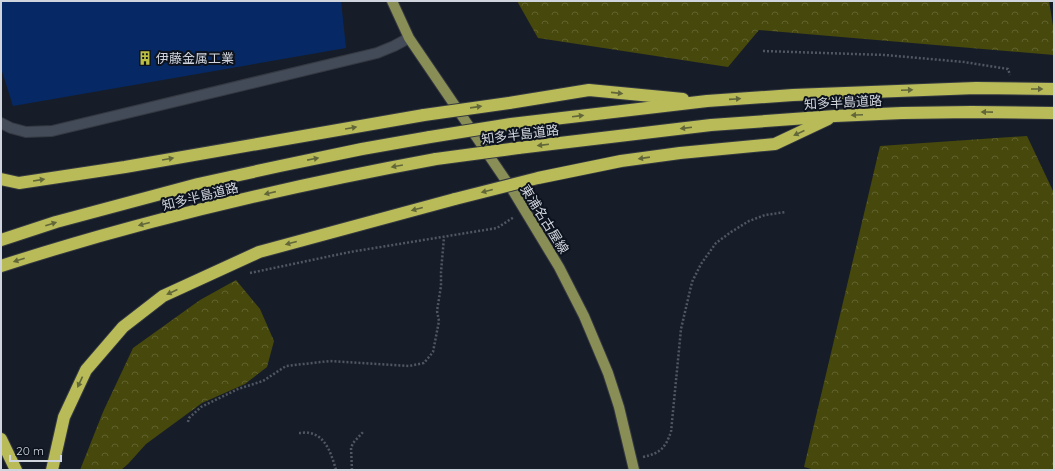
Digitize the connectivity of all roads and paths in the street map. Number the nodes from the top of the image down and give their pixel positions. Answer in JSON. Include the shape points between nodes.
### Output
{"nodes":[{"id":1,"x":392,"y":1,"type":"edge"},
{"id":2,"x":409,"y":38,"type":"junction"},
{"id":3,"x":763,"y":51,"type":"dead end"},
{"id":4,"x":1015,"y":89,"type":"junction"},
{"id":5,"x":1054,"y":90,"type":"edge"},
{"id":6,"x":707,"y":101,"type":"junction"},
{"id":7,"x":1054,"y":113,"type":"edge"},
{"id":8,"x":835,"y":116,"type":"junction"},
{"id":9,"x":1,"y":123,"type":"edge"},
{"id":10,"x":1,"y":179,"type":"edge"},
{"id":11,"x":525,"y":211,"type":"junction"},
{"id":12,"x":786,"y":212,"type":"dead end"},
{"id":13,"x":444,"y":237,"type":"junction"},
{"id":14,"x":1,"y":240,"type":"edge"},
{"id":15,"x":1,"y":266,"type":"edge"},
{"id":16,"x":246,"y":274,"type":"dead end"},
{"id":17,"x":188,"y":422,"type":"dead end"},
{"id":18,"x":364,"y":431,"type":"dead end"},
{"id":19,"x":299,"y":433,"type":"dead end"},
{"id":20,"x":1,"y":439,"type":"edge"},
{"id":21,"x":633,"y":465,"type":"edge"},
{"id":22,"x":16,"y":470,"type":"edge"},
{"id":23,"x":52,"y":470,"type":"edge"},
{"id":24,"x":336,"y":470,"type":"edge"},
{"id":25,"x":352,"y":470,"type":"edge"}],
"edges":[{"from":1,"to":2,"type":"main road","name":"東浦名古屋線"},
{"from":2,"to":9,"type":"street","via":[[377,53],[52,130],[26,132]]},
{"from":2,"to":11,"type":"main road","name":"東浦名古屋線"},
{"from":3,"to":4,"type":"path","via":[[884,55],[964,62],[1008,69]]},
{"from":4,"to":5,"type":"highway","name":"知多半島道路","one_way":true},
{"from":6,"to":4,"type":"highway","name":"知多半島道路","one_way":true,"via":[[793,95],[976,88]]},
{"from":10,"to":6,"type":"highway","one_way":true,"bridge":true,"via":[[19,183],[589,90]]},
{"from":14,"to":6,"type":"highway","name":"知多半島道路","one_way":true,"bridge":true,"via":[[56,222],[198,184],[354,150],[511,124]]},
{"from":7,"to":8,"type":"highway","name":"知多半島道路","one_way":true,"via":[[972,112]]},
{"from":8,"to":15,"type":"highway","name":"知多半島道路","one_way":true,"bridge":true,"via":[[711,124],[518,148],[371,171],[202,209],[64,245]]},
{"from":8,"to":23,"type":"highway","one_way":true,"bridge":true,"via":[[775,144],[621,161],[538,178],[259,252],[163,296],[123,327],[86,370],[64,417]]},
{"from":11,"to":13,"type":"path","via":[[497,228]]},
{"from":11,"to":21,"type":"main road","name":"東浦名古屋線","via":[[559,267],[584,316],[608,373]]},
{"from":12,"to":21,"type":"path","via":[[765,215],[731,232],[716,243],[701,264],[692,282],[681,330],[671,432],[661,451]]},
{"from":13,"to":16,"type":"path","via":[[350,252]]},
{"from":13,"to":17,"type":"path","via":[[439,321],[433,352],[424,363],[409,366],[330,361],[286,366],[263,381],[238,389],[201,407]]},
{"from":18,"to":25,"type":"path","via":[[351,448]]},
{"from":19,"to":24,"type":"path","via":[[309,432],[319,437],[327,445]]},
{"from":20,"to":22,"type":"highway"}]}
